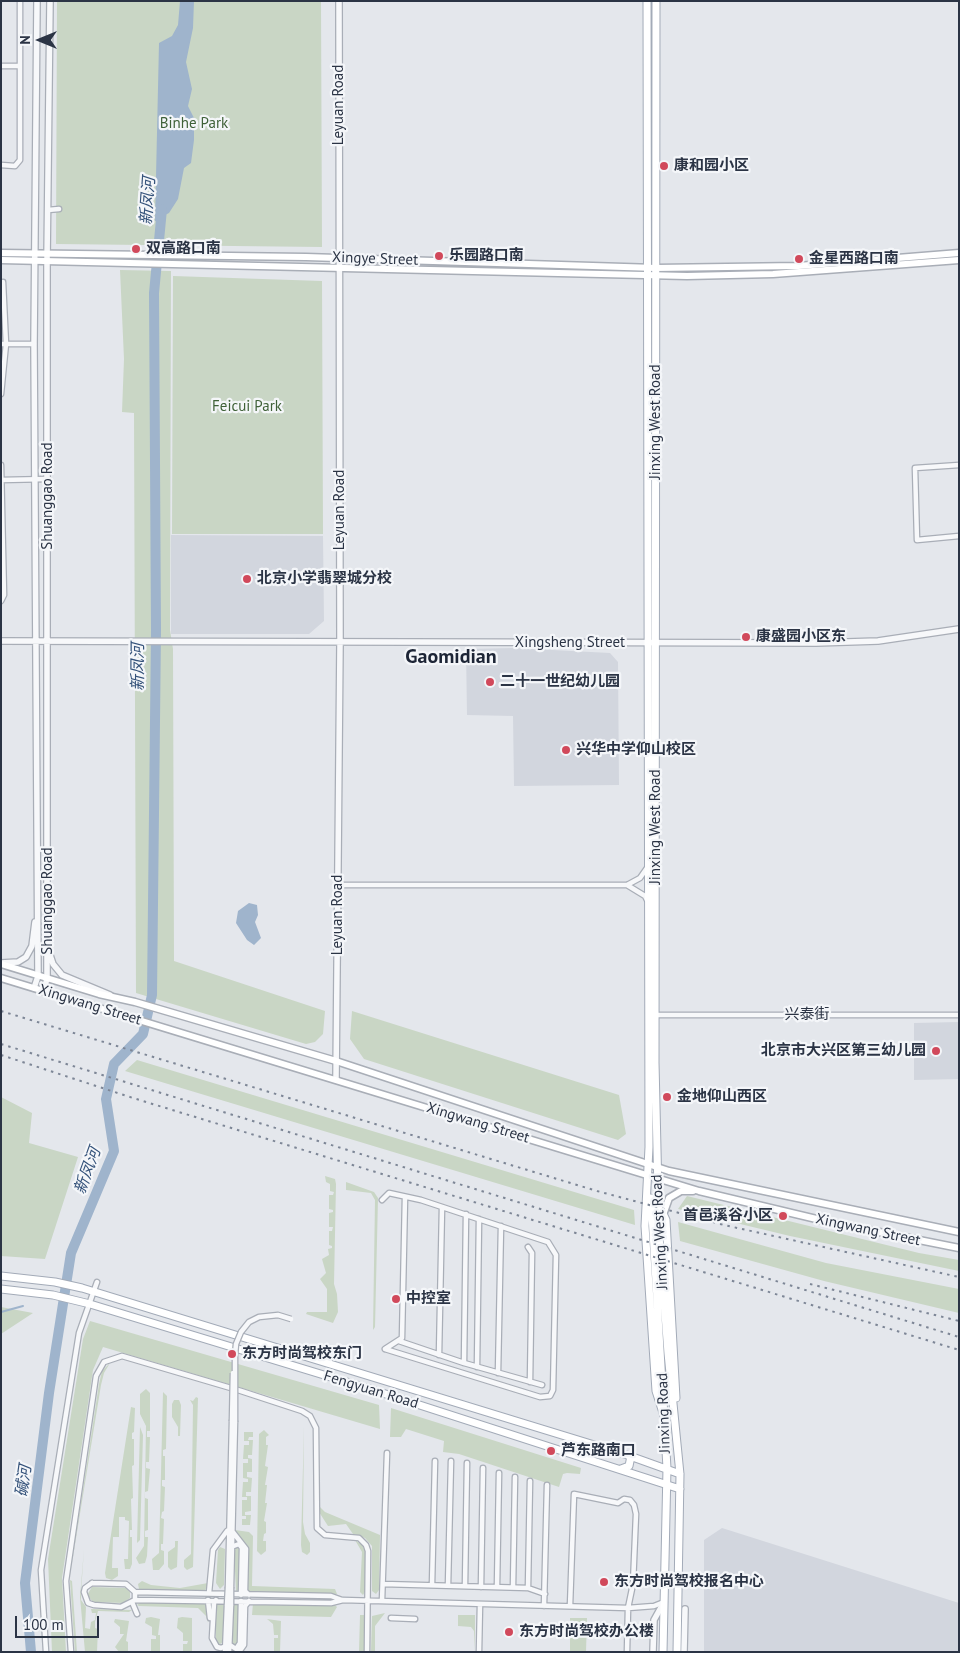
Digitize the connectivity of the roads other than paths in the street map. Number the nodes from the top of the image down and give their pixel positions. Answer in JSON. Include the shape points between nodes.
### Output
{"nodes":[{"id":1,"x":20,"y":1,"type":"edge"},
{"id":2,"x":37,"y":1,"type":"edge"},
{"id":3,"x":50,"y":1,"type":"edge"},
{"id":4,"x":339,"y":1,"type":"edge"},
{"id":5,"x":648,"y":1,"type":"edge"},
{"id":6,"x":656,"y":1,"type":"edge"},
{"id":7,"x":1,"y":66,"type":"edge"},
{"id":8,"x":20,"y":66,"type":"junction"},
{"id":9,"x":1,"y":165,"type":"edge"},
{"id":10,"x":59,"y":209,"type":"dead end"},
{"id":11,"x":48,"y":210,"type":"junction"},
{"id":12,"x":1,"y":253,"type":"edge"},
{"id":13,"x":959,"y":254,"type":"edge"},
{"id":14,"x":36,"y":257,"type":"junction"},
{"id":15,"x":47,"y":257,"type":"junction"},
{"id":16,"x":339,"y":258,"type":"junction"},
{"id":17,"x":166,"y":259,"type":"junction"},
{"id":18,"x":1,"y":260,"type":"edge"},
{"id":19,"x":959,"y":260,"type":"edge"},
{"id":20,"x":339,"y":268,"type":"junction"},
{"id":21,"x":648,"y":271,"type":"junction"},
{"id":22,"x":656,"y":272,"type":"junction"},
{"id":23,"x":3,"y":282,"type":"dead end"},
{"id":24,"x":3,"y":344,"type":"edge"},
{"id":25,"x":34,"y":344,"type":"junction"},
{"id":26,"x":1,"y":394,"type":"edge"},
{"id":27,"x":959,"y":465,"type":"edge"},
{"id":28,"x":1,"y":466,"type":"edge"},
{"id":29,"x":35,"y":479,"type":"junction"},
{"id":30,"x":48,"y":479,"type":"junction"},
{"id":31,"x":2,"y":480,"type":"edge"},
{"id":32,"x":959,"y":536,"type":"edge"},
{"id":33,"x":1,"y":601,"type":"edge"},
{"id":34,"x":959,"y":629,"type":"edge"},
{"id":35,"x":1,"y":641,"type":"edge"},
{"id":36,"x":36,"y":641,"type":"junction"},
{"id":37,"x":49,"y":641,"type":"junction"},
{"id":38,"x":340,"y":642,"type":"junction"},
{"id":39,"x":648,"y":643,"type":"junction"},
{"id":40,"x":656,"y":643,"type":"junction"},
{"id":41,"x":648,"y":866,"type":"junction"},
{"id":42,"x":338,"y":884,"type":"junction"},
{"id":43,"x":627,"y":885,"type":"junction"},
{"id":44,"x":649,"y":903,"type":"junction"},
{"id":45,"x":37,"y":905,"type":"junction"},
{"id":46,"x":47,"y":947,"type":"junction"},
{"id":47,"x":3,"y":964,"type":"edge"},
{"id":48,"x":38,"y":976,"type":"junction"},
{"id":49,"x":3,"y":978,"type":"edge"},
{"id":50,"x":47,"y":978,"type":"junction"},
{"id":51,"x":66,"y":984,"type":"junction"},
{"id":52,"x":34,"y":988,"type":"junction"},
{"id":53,"x":44,"y":991,"type":"junction"},
{"id":54,"x":61,"y":996,"type":"junction"},
{"id":55,"x":116,"y":998,"type":"junction"},
{"id":56,"x":959,"y":1015,"type":"edge"},
{"id":57,"x":655,"y":1016,"type":"junction"},
{"id":58,"x":336,"y":1061,"type":"junction"},
{"id":59,"x":336,"y":1079,"type":"junction"},
{"id":60,"x":648,"y":1163,"type":"junction"},
{"id":61,"x":656,"y":1166,"type":"junction"},
{"id":62,"x":648,"y":1174,"type":"junction"},
{"id":63,"x":656,"y":1176,"type":"junction"},
{"id":64,"x":699,"y":1191,"type":"junction"},
{"id":65,"x":405,"y":1197,"type":"junction"},
{"id":66,"x":382,"y":1200,"type":"dead end"},
{"id":67,"x":658,"y":1200,"type":"junction"},
{"id":68,"x":442,"y":1207,"type":"junction"},
{"id":69,"x":466,"y":1214,"type":"junction"},
{"id":70,"x":663,"y":1214,"type":"junction"},
{"id":71,"x":478,"y":1219,"type":"junction"},
{"id":72,"x":501,"y":1226,"type":"junction"},
{"id":73,"x":959,"y":1232,"type":"edge"},
{"id":74,"x":659,"y":1236,"type":"junction"},
{"id":75,"x":528,"y":1247,"type":"dead end"},
{"id":76,"x":959,"y":1248,"type":"edge"},
{"id":77,"x":3,"y":1276,"type":"edge"},
{"id":78,"x":97,"y":1282,"type":"dead end"},
{"id":79,"x":1,"y":1289,"type":"edge"},
{"id":80,"x":94,"y":1292,"type":"junction"},
{"id":81,"x":90,"y":1304,"type":"junction"},
{"id":82,"x":290,"y":1319,"type":"dead end"},
{"id":83,"x":399,"y":1341,"type":"junction"},
{"id":84,"x":440,"y":1355,"type":"junction"},
{"id":85,"x":464,"y":1363,"type":"junction"},
{"id":86,"x":477,"y":1367,"type":"junction"},
{"id":87,"x":498,"y":1373,"type":"junction"},
{"id":88,"x":530,"y":1382,"type":"junction"},
{"id":89,"x":542,"y":1385,"type":"dead end"},
{"id":90,"x":664,"y":1416,"type":"joint"},
{"id":91,"x":676,"y":1431,"type":"junction"},
{"id":92,"x":387,"y":1453,"type":"dead end"},
{"id":93,"x":630,"y":1456,"type":"junction"},
{"id":94,"x":435,"y":1461,"type":"dead end"},
{"id":95,"x":451,"y":1461,"type":"dead end"},
{"id":96,"x":467,"y":1463,"type":"dead end"},
{"id":97,"x":483,"y":1468,"type":"dead end"},
{"id":98,"x":666,"y":1468,"type":"junction"},
{"id":99,"x":621,"y":1469,"type":"junction"},
{"id":100,"x":499,"y":1473,"type":"dead end"},
{"id":101,"x":680,"y":1474,"type":"junction"},
{"id":102,"x":515,"y":1477,"type":"dead end"},
{"id":103,"x":530,"y":1481,"type":"dead end"},
{"id":104,"x":666,"y":1484,"type":"junction"},
{"id":105,"x":547,"y":1485,"type":"dead end"},
{"id":106,"x":680,"y":1489,"type":"junction"},
{"id":107,"x":230,"y":1529,"type":"junction"},
{"id":108,"x":229,"y":1547,"type":"junction"},
{"id":109,"x":383,"y":1584,"type":"junction"},
{"id":110,"x":432,"y":1586,"type":"junction"},
{"id":111,"x":448,"y":1586,"type":"junction"},
{"id":112,"x":465,"y":1586,"type":"junction"},
{"id":113,"x":481,"y":1587,"type":"junction"},
{"id":114,"x":497,"y":1587,"type":"junction"},
{"id":115,"x":513,"y":1587,"type":"junction"},
{"id":116,"x":528,"y":1588,"type":"junction"},
{"id":117,"x":135,"y":1592,"type":"junction"},
{"id":118,"x":209,"y":1594,"type":"junction"},
{"id":119,"x":216,"y":1594,"type":"junction"},
{"id":120,"x":544,"y":1594,"type":"junction"},
{"id":121,"x":241,"y":1595,"type":"junction"},
{"id":122,"x":249,"y":1598,"type":"junction"},
{"id":123,"x":208,"y":1600,"type":"junction"},
{"id":124,"x":217,"y":1600,"type":"junction"},
{"id":125,"x":134,"y":1601,"type":"junction"},
{"id":126,"x":241,"y":1601,"type":"junction"},
{"id":127,"x":368,"y":1601,"type":"junction"},
{"id":128,"x":382,"y":1601,"type":"junction"},
{"id":129,"x":664,"y":1602,"type":"junction"},
{"id":130,"x":480,"y":1604,"type":"junction"},
{"id":131,"x":544,"y":1606,"type":"junction"},
{"id":132,"x":570,"y":1606,"type":"junction"},
{"id":133,"x":628,"y":1608,"type":"junction"},
{"id":134,"x":685,"y":1609,"type":"dead end"},
{"id":135,"x":137,"y":1614,"type":"dead end"},
{"id":136,"x":391,"y":1618,"type":"dead end"},
{"id":137,"x":415,"y":1619,"type":"dead end"},
{"id":138,"x":228,"y":1645,"type":"junction"},
{"id":139,"x":46,"y":1652,"type":"edge"},
{"id":140,"x":71,"y":1652,"type":"edge"},
{"id":141,"x":218,"y":1652,"type":"edge"},
{"id":142,"x":226,"y":1652,"type":"edge"},
{"id":143,"x":229,"y":1652,"type":"edge"},
{"id":144,"x":239,"y":1652,"type":"edge"},
{"id":145,"x":367,"y":1652,"type":"edge"},
{"id":146,"x":479,"y":1652,"type":"edge"},
{"id":147,"x":627,"y":1652,"type":"edge"},
{"id":148,"x":653,"y":1652,"type":"edge"},
{"id":149,"x":663,"y":1652,"type":"edge"},
{"id":150,"x":677,"y":1652,"type":"edge"},
{"id":151,"x":684,"y":1652,"type":"edge"}],
"edges":[{"from":1,"to":8,"type":"street"},
{"from":2,"to":14,"type":"street","name":"Shuanggao Road"},
{"from":3,"to":11,"type":"street","name":"Shuanggao Road"},
{"from":4,"to":16,"type":"street","name":"Leyuan Road"},
{"from":5,"to":21,"type":"main road","name":"Jinxing West Road"},
{"from":6,"to":22,"type":"main road","name":"Jinxing West Road"},
{"from":7,"to":8,"type":"street"},
{"from":8,"to":9,"type":"street","via":[[20,160],[15,166]]},
{"from":10,"to":11,"type":"street"},
{"from":11,"to":15,"type":"street","name":"Shuanggao Road"},
{"from":12,"to":14,"type":"main road","name":"Xingye Street"},
{"from":13,"to":22,"type":"main road","name":"Xingye Street"},
{"from":14,"to":15,"type":"main road","name":"Xingye Street"},
{"from":14,"to":18,"type":"main road","name":"Xingye Street"},
{"from":14,"to":25,"type":"street","name":"Shuanggao Road"},
{"from":15,"to":17,"type":"main road","name":"Xingye Street"},
{"from":15,"to":30,"type":"street","name":"Shuanggao Road"},
{"from":16,"to":17,"type":"main road","name":"Xingye Street"},
{"from":16,"to":20,"type":"street","name":"Leyuan Road"},
{"from":16,"to":21,"type":"main road","name":"Xingye Street"},
{"from":17,"to":20,"type":"main road","name":"Xingye Street"},
{"from":19,"to":22,"type":"main road","name":"Xingye Street","via":[[773,274]]},
{"from":20,"to":21,"type":"main road","name":"Xingye Street"},
{"from":20,"to":38,"type":"street","name":"Leyuan Road"},
{"from":21,"to":22,"type":"main road","name":"Xingye Street"},
{"from":21,"to":39,"type":"main road","name":"Jinxing West Road"},
{"from":22,"to":40,"type":"main road","name":"Jinxing West Road"},
{"from":23,"to":24,"type":"street"},
{"from":24,"to":25,"type":"street"},
{"from":24,"to":26,"type":"street"},
{"from":25,"to":29,"type":"street","name":"Shuanggao Road"},
{"from":27,"to":32,"type":"street","via":[[915,468],[917,540]]},
{"from":28,"to":31,"type":"street"},
{"from":29,"to":30,"type":"street"},
{"from":29,"to":31,"type":"street"},
{"from":29,"to":36,"type":"street","name":"Shuanggao Road"},
{"from":30,"to":37,"type":"street","name":"Shuanggao Road"},
{"from":31,"to":33,"type":"street","via":[[4,595]]},
{"from":34,"to":40,"type":"street","name":"Xingsheng Street","via":[[863,642]]},
{"from":35,"to":36,"type":"street","name":"Xingsheng Street"},
{"from":36,"to":37,"type":"street","name":"Xingsheng Street"},
{"from":36,"to":45,"type":"street","name":"Shuanggao Road"},
{"from":37,"to":38,"type":"street","name":"Xingsheng Street"},
{"from":37,"to":46,"type":"street","name":"Shuanggao Road"},
{"from":38,"to":39,"type":"street","name":"Xingsheng Street"},
{"from":38,"to":42,"type":"street","name":"Leyuan Road"},
{"from":39,"to":40,"type":"street","name":"Xingsheng Street"},
{"from":39,"to":41,"type":"main road","name":"Jinxing West Road"},
{"from":40,"to":57,"type":"main road","name":"Jinxing West Road"},
{"from":41,"to":43,"type":"street","via":[[640,878]]},
{"from":41,"to":44,"type":"main road","name":"Jinxing West Road"},
{"from":42,"to":43,"type":"street"},
{"from":42,"to":58,"type":"street","name":"Leyuan Road"},
{"from":43,"to":44,"type":"street","via":[[645,896]]},
{"from":44,"to":60,"type":"main road","name":"Jinxing West Road"},
{"from":45,"to":47,"type":"street","via":[[30,952],[18,962]]},
{"from":45,"to":48,"type":"street","name":"Shuanggao Road"},
{"from":46,"to":50,"type":"street","name":"Shuanggao Road"},
{"from":46,"to":55,"type":"street","via":[[53,964],[62,975]]},
{"from":47,"to":48,"type":"main road","name":"Xingwang Street"},
{"from":47,"to":49,"type":"main road","via":[[10,974]]},
{"from":48,"to":50,"type":"main road","name":"Xingwang Street"},
{"from":48,"to":52,"type":"street","name":"Shuanggao Road"},
{"from":49,"to":52,"type":"main road","name":"Xingwang Street"},
{"from":50,"to":51,"type":"main road","name":"Xingwang Street"},
{"from":50,"to":53,"type":"street","name":"Shuanggao Road"},
{"from":51,"to":54,"type":"main road","via":[[59,988]]},
{"from":51,"to":55,"type":"main road","name":"Xingwang Street"},
{"from":52,"to":53,"type":"main road","name":"Xingwang Street"},
{"from":53,"to":54,"type":"main road","name":"Xingwang Street"},
{"from":54,"to":59,"type":"main road","name":"Xingwang Street"},
{"from":55,"to":58,"type":"main road","name":"Xingwang Street"},
{"from":56,"to":57,"type":"street","name":"兴泰街"},
{"from":57,"to":61,"type":"main road","name":"Jinxing West Road"},
{"from":58,"to":59,"type":"street","name":"Leyuan Road"},
{"from":58,"to":60,"type":"main road","name":"Xingwang Street"},
{"from":59,"to":62,"type":"main road","name":"Xingwang Street"},
{"from":60,"to":61,"type":"main road","name":"Xingwang Street"},
{"from":60,"to":62,"type":"main road","name":"Jinxing West Road"},
{"from":61,"to":63,"type":"main road","name":"Jinxing West Road"},
{"from":61,"to":73,"type":"main road","name":"Xingwang Street","via":[[823,1205]]},
{"from":62,"to":63,"type":"main road","name":"Xingwang Street"},
{"from":62,"to":90,"type":"main road","name":"Jinxing West Road","via":[[645,1226],[656,1391]]},
{"from":63,"to":64,"type":"main road","name":"Xingwang Street"},
{"from":63,"to":67,"type":"main road","name":"Jinxing West Road"},
{"from":64,"to":70,"type":"main road","via":[[673,1194]]},
{"from":64,"to":76,"type":"main road","name":"Xingwang Street"},
{"from":65,"to":66,"type":"street","via":[[389,1194]]},
{"from":65,"to":68,"type":"street"},
{"from":65,"to":83,"type":"street","via":[[402,1338]]},
{"from":67,"to":70,"type":"main road"},
{"from":67,"to":74,"type":"main road","name":"Jinxing West Road"},
{"from":68,"to":69,"type":"street"},
{"from":68,"to":84,"type":"street"},
{"from":69,"to":71,"type":"street"},
{"from":69,"to":85,"type":"street"},
{"from":70,"to":74,"type":"main road"},
{"from":70,"to":91,"type":"main road","via":[[666,1220],[676,1378]]},
{"from":71,"to":72,"type":"street"},
{"from":71,"to":86,"type":"street"},
{"from":72,"to":83,"type":"street","via":[[548,1242],[556,1255],[554,1383],[550,1396],[540,1397],[385,1349]]},
{"from":72,"to":87,"type":"street"},
{"from":74,"to":91,"type":"main road","name":"Jinxing West Road"},
{"from":75,"to":88,"type":"street","via":[[532,1253]]},
{"from":77,"to":80,"type":"main road","name":"Fengyuan Road","via":[[55,1282]]},
{"from":78,"to":80,"type":"street"},
{"from":79,"to":81,"type":"main road","name":"Fengyuan Road","via":[[53,1295]]},
{"from":80,"to":81,"type":"street"},
{"from":80,"to":93,"type":"main road","name":"Fengyuan Road"},
{"from":81,"to":99,"type":"main road","name":"Fengyuan Road"},
{"from":81,"to":139,"type":"street","via":[[79,1333],[41,1570]]},
{"from":82,"to":107,"type":"street","bridge":true,"via":[[268,1315],[258,1317],[245,1326],[236,1344]]},
{"from":83,"to":84,"type":"street"},
{"from":84,"to":85,"type":"street"},
{"from":85,"to":86,"type":"street"},
{"from":86,"to":87,"type":"street"},
{"from":87,"to":88,"type":"street"},
{"from":88,"to":89,"type":"street"},
{"from":90,"to":98,"type":"main road","name":"Jinxing Road"},
{"from":91,"to":101,"type":"main road","name":"Jinxing West Road"},
{"from":92,"to":109,"type":"street"},
{"from":93,"to":98,"type":"main road","name":"Fengyuan Road"},
{"from":93,"to":99,"type":"main road","via":[[629,1466]]},
{"from":94,"to":110,"type":"street"},
{"from":95,"to":111,"type":"street"},
{"from":96,"to":112,"type":"street"},
{"from":97,"to":113,"type":"street"},
{"from":98,"to":101,"type":"main road","name":"Fengyuan Road"},
{"from":98,"to":104,"type":"main road","name":"Jinxing Road"},
{"from":99,"to":104,"type":"main road","name":"Fengyuan Road"},
{"from":100,"to":114,"type":"street"},
{"from":101,"to":106,"type":"main road","name":"Jinxing West Road"},
{"from":102,"to":115,"type":"street"},
{"from":103,"to":116,"type":"street"},
{"from":104,"to":106,"type":"main road","name":"Fengyuan Road"},
{"from":104,"to":129,"type":"main road","name":"Jinxing Road"},
{"from":105,"to":120,"type":"street"},
{"from":106,"to":150,"type":"main road","name":"Jinxing West Road"},
{"from":107,"to":108,"type":"street"},
{"from":107,"to":118,"type":"street","via":[[213,1550]]},
{"from":107,"to":122,"type":"street","via":[[246,1549],[245,1591]]},
{"from":108,"to":119,"type":"street","via":[[222,1544],[215,1551]]},
{"from":108,"to":121,"type":"street","via":[[236,1544],[242,1548]]},
{"from":108,"to":138,"type":"street","bridge":true},
{"from":109,"to":110,"type":"street"},
{"from":109,"to":128,"type":"street"},
{"from":110,"to":111,"type":"street"},
{"from":111,"to":112,"type":"street"},
{"from":112,"to":113,"type":"street"},
{"from":113,"to":114,"type":"street"},
{"from":114,"to":115,"type":"street"},
{"from":115,"to":116,"type":"street"},
{"from":116,"to":120,"type":"street"},
{"from":117,"to":118,"type":"street"},
{"from":117,"to":125,"type":"street"},
{"from":117,"to":125,"type":"street","via":[[126,1584],[97,1583],[89,1585],[84,1592],[88,1603],[94,1605],[121,1606]]},
{"from":118,"to":119,"type":"street"},
{"from":119,"to":121,"type":"street"},
{"from":120,"to":131,"type":"street"},
{"from":121,"to":122,"type":"street"},
{"from":122,"to":126,"type":"street"},
{"from":122,"to":127,"type":"street","via":[[331,1596]]},
{"from":122,"to":144,"type":"street","via":[[245,1606],[244,1645]]},
{"from":123,"to":124,"type":"street"},
{"from":123,"to":125,"type":"street"},
{"from":123,"to":141,"type":"street","via":[[210,1641]]},
{"from":124,"to":126,"type":"street"},
{"from":124,"to":138,"type":"street","via":[[214,1603],[212,1638],[217,1647]]},
{"from":125,"to":135,"type":"street"},
{"from":126,"to":138,"type":"street","via":[[240,1643],[236,1649]]},
{"from":127,"to":128,"type":"street"},
{"from":127,"to":140,"type":"street","via":[[366,1545],[359,1538],[325,1535],[317,1528],[316,1428],[310,1416],[242,1391],[117,1356],[104,1362],[96,1376],[66,1582]]},
{"from":127,"to":145,"type":"street"},
{"from":128,"to":130,"type":"street"},
{"from":129,"to":133,"type":"street"},
{"from":129,"to":148,"type":"street","via":[[654,1620]]},
{"from":129,"to":149,"type":"main road","name":"Jinxing Road"},
{"from":130,"to":131,"type":"street"},
{"from":130,"to":146,"type":"street"},
{"from":131,"to":132,"type":"street"},
{"from":132,"to":133,"type":"street"},
{"from":132,"to":133,"type":"street","via":[[574,1494],[618,1502],[630,1500],[634,1505],[633,1584]]},
{"from":133,"to":147,"type":"street"},
{"from":134,"to":151,"type":"street"},
{"from":136,"to":137,"type":"street"},
{"from":138,"to":142,"type":"street"},
{"from":138,"to":143,"type":"street"}]}
